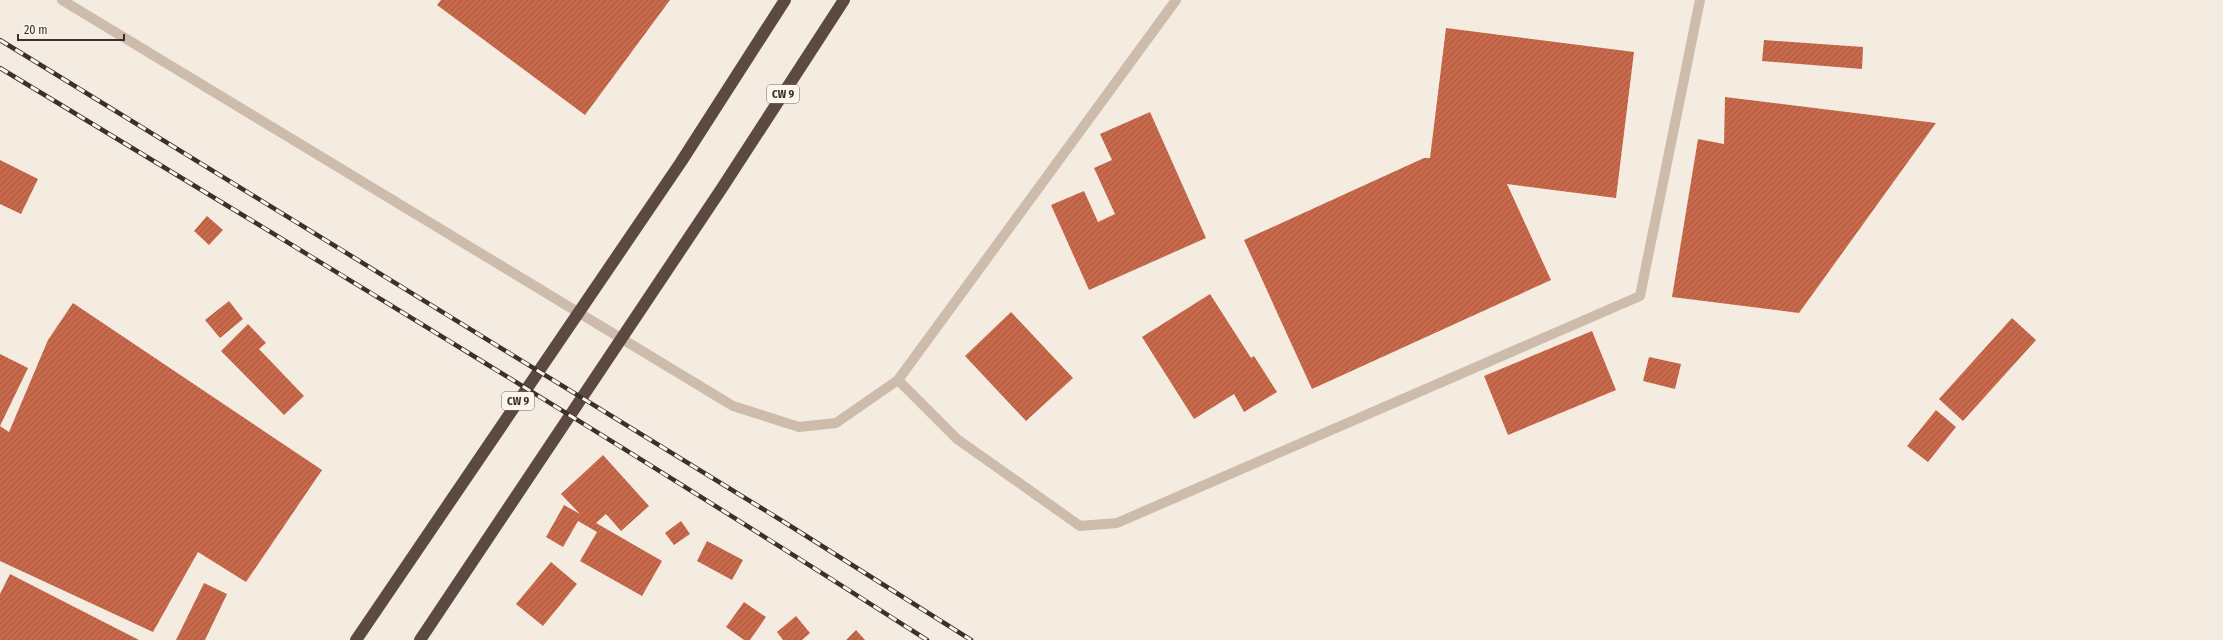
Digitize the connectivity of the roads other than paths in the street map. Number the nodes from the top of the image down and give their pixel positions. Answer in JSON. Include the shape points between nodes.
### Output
{"nodes":[{"id":1,"x":62,"y":0,"type":"edge"},
{"id":2,"x":785,"y":0,"type":"edge"},
{"id":3,"x":844,"y":0,"type":"edge"},
{"id":4,"x":1176,"y":0,"type":"edge"},
{"id":5,"x":1700,"y":0,"type":"edge"},
{"id":6,"x":898,"y":380,"type":"junction"},
{"id":7,"x":356,"y":640,"type":"edge"},
{"id":8,"x":420,"y":640,"type":"edge"}],
"edges":[{"from":1,"to":6,"type":"street","via":[[733,406],[799,427],[836,422]]},
{"from":2,"to":7,"type":"highway","number":"CW 9","via":[[681,162]]},
{"from":3,"to":8,"type":"highway","number":"CW 9","via":[[722,188]]},
{"from":4,"to":6,"type":"street"},
{"from":5,"to":6,"type":"street","via":[[1640,296],[1116,523],[1080,526],[957,439]]}]}
